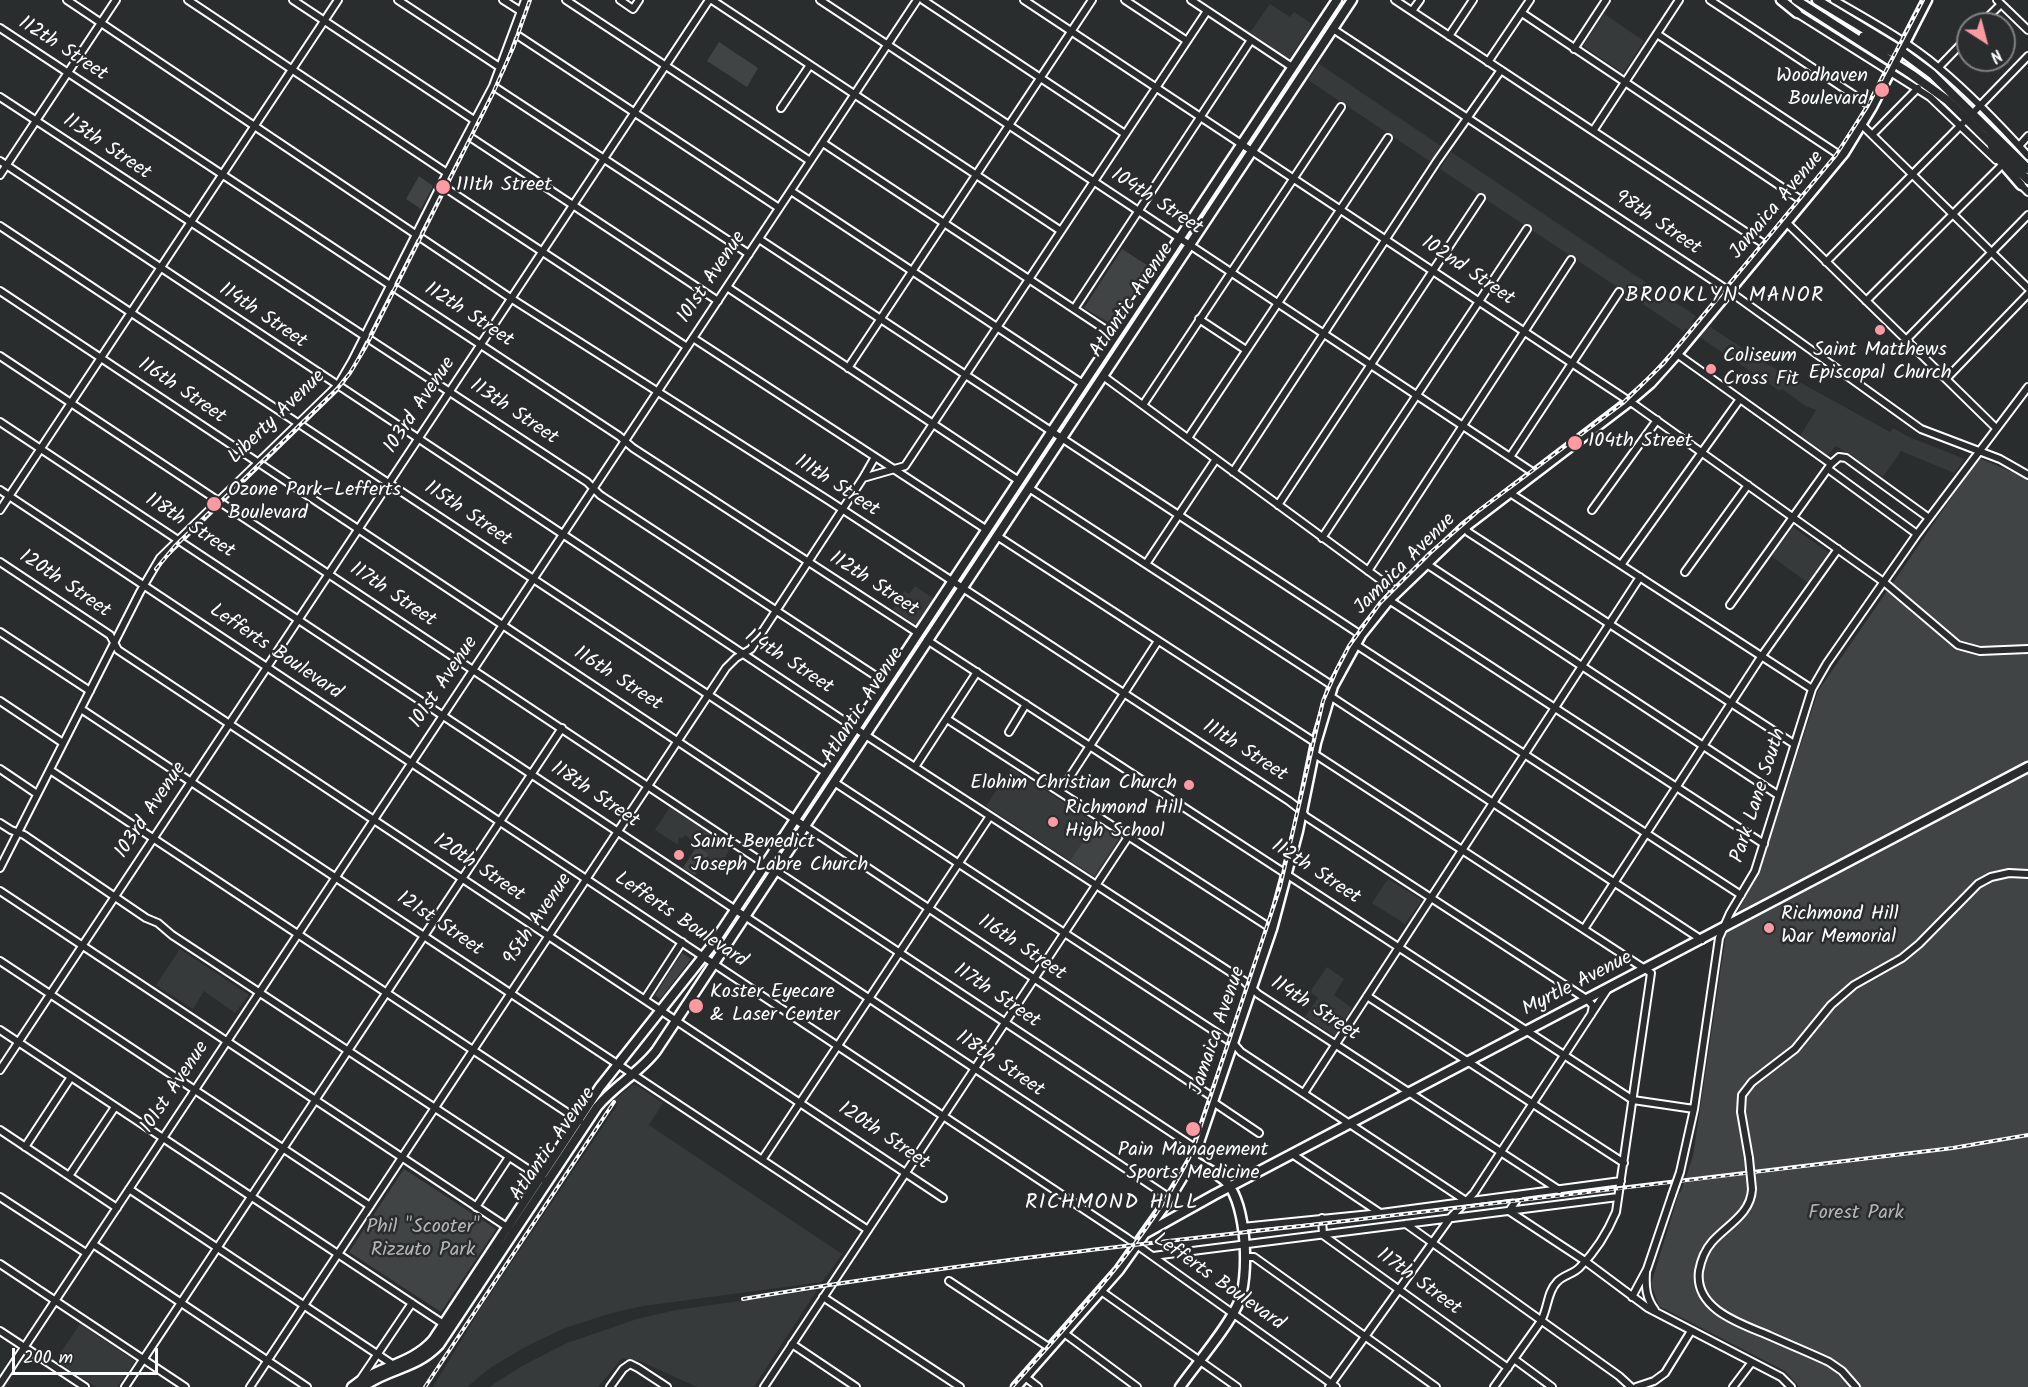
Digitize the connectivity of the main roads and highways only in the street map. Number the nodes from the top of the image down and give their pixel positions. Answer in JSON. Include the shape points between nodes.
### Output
{"nodes":[{"id":1,"x":1337,"y":0,"type":"edge"},
{"id":2,"x":1352,"y":0,"type":"edge"},
{"id":3,"x":1781,"y":0,"type":"edge"},
{"id":4,"x":1796,"y":0,"type":"edge"},
{"id":5,"x":1816,"y":0,"type":"edge"},
{"id":6,"x":1927,"y":0,"type":"edge"},
{"id":7,"x":1797,"y":13,"type":"road end"},
{"id":8,"x":1898,"y":56,"type":"junction"},
{"id":9,"x":1967,"y":119,"type":"junction"},
{"id":10,"x":2028,"y":169,"type":"edge"},
{"id":11,"x":2024,"y":182,"type":"edge"},
{"id":12,"x":2028,"y":767,"type":"edge"},
{"id":13,"x":582,"y":1122,"type":"junction"},
{"id":14,"x":1193,"y":1160,"type":"junction"},
{"id":15,"x":1230,"y":1187,"type":"junction"},
{"id":16,"x":1160,"y":1212,"type":"junction"},
{"id":17,"x":1172,"y":1219,"type":"junction"},
{"id":18,"x":1143,"y":1235,"type":"junction"},
{"id":19,"x":358,"y":1385,"type":"edge"},
{"id":20,"x":1016,"y":1387,"type":"edge"},
{"id":21,"x":1180,"y":1387,"type":"edge"}],
"edges":[{"from":1,"to":13,"type":"main road","name":"Atlantic Avenue","via":[[735,909],[703,956],[617,1064]]},
{"from":2,"to":13,"type":"main road","name":"Atlantic Avenue","via":[[656,1051]]},
{"from":3,"to":7,"type":"main road"},
{"from":4,"to":8,"type":"main road","via":[[1845,32]]},
{"from":5,"to":8,"type":"main road"},
{"from":6,"to":8,"type":"main road","name":"Jamaica Avenue"},
{"from":8,"to":9,"type":"main road"},
{"from":8,"to":9,"type":"main road","via":[[1947,87]]},
{"from":8,"to":14,"type":"main road","name":"Jamaica Avenue","via":[[1841,156],[1651,383],[1465,528],[1389,600],[1361,635],[1333,686],[1313,753],[1288,874],[1272,929]]},
{"from":9,"to":10,"type":"main road"},
{"from":9,"to":11,"type":"main road"},
{"from":12,"to":15,"type":"main road","name":"Myrtle Avenue"},
{"from":13,"to":19,"type":"main road","name":"Atlantic Avenue","via":[[430,1353],[416,1363]]},
{"from":14,"to":15,"type":"main road"},
{"from":14,"to":16,"type":"main road","name":"Jamaica Avenue"},
{"from":15,"to":17,"type":"main road","name":"Myrtle Avenue"},
{"from":15,"to":21,"type":"main road","via":[[1242,1227],[1243,1291],[1233,1313]]},
{"from":16,"to":17,"type":"main road"},
{"from":16,"to":18,"type":"main road","name":"Jamaica Avenue"},
{"from":17,"to":18,"type":"main road","name":"Myrtle Avenue"},
{"from":18,"to":20,"type":"main road","name":"Jamaica Avenue","via":[[1101,1291]]}]}
